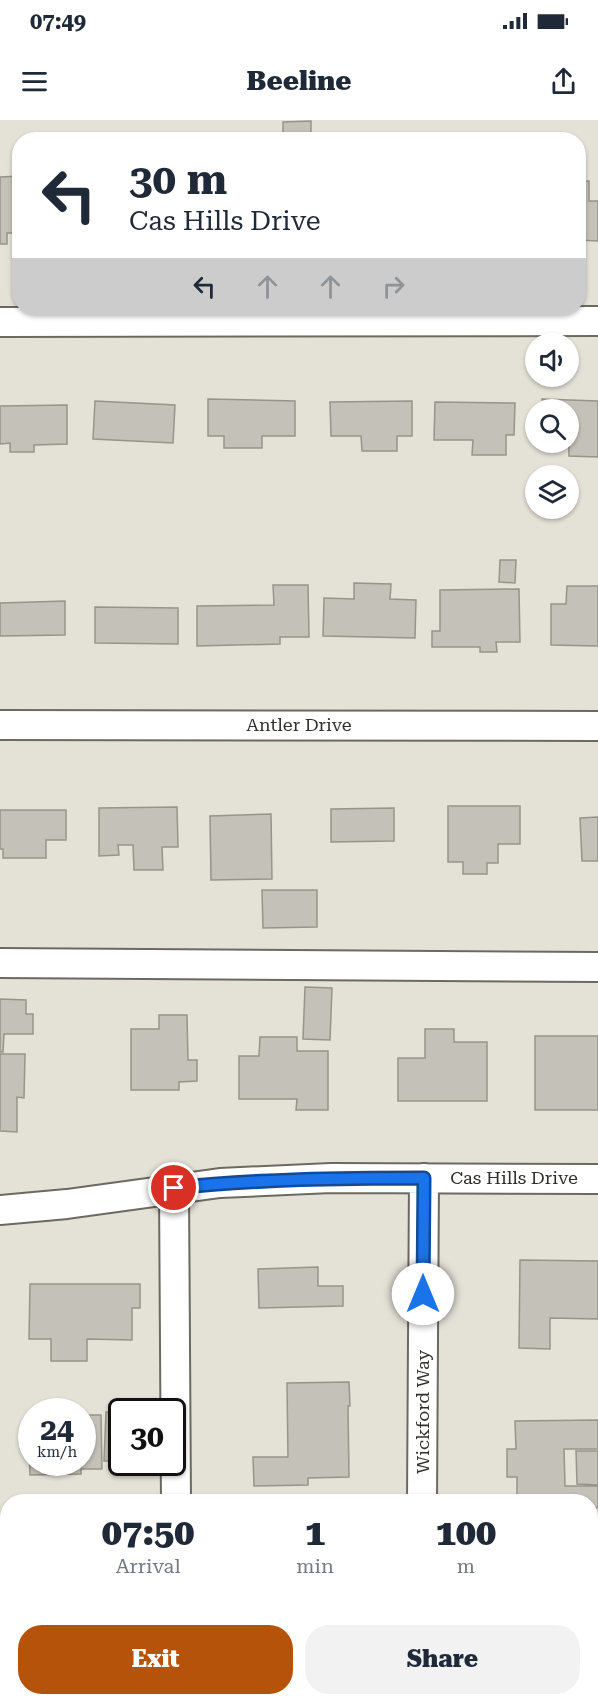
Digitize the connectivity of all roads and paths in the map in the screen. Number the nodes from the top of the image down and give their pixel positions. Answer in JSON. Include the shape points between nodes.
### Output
{"nodes":[{"id":1,"x":598,"y":321,"type":"edge"},
{"id":2,"x":0,"y":322,"type":"edge"},
{"id":3,"x":0,"y":724,"type":"edge"},
{"id":4,"x":598,"y":726,"type":"edge"},
{"id":5,"x":0,"y":963,"type":"edge"},
{"id":6,"x":598,"y":967,"type":"edge"},
{"id":7,"x":424,"y":1178,"type":"junction"},
{"id":8,"x":598,"y":1179,"type":"edge"},
{"id":9,"x":174,"y":1188,"type":"junction"},
{"id":10,"x":0,"y":1210,"type":"edge"},
{"id":11,"x":176,"y":1494,"type":"edge"},
{"id":12,"x":422,"y":1494,"type":"edge"}],
"edges":[{"from":1,"to":2,"type":"street"},
{"from":3,"to":4,"type":"street","name":"Antler Drive"},
{"from":5,"to":6,"type":"street"},
{"from":7,"to":8,"type":"street","name":"Cas Hills Drive"},
{"from":7,"to":9,"type":"street","name":"Cas Hills Drive","via":[[320,1178]]},
{"from":7,"to":12,"type":"street","name":"Wickford Way"},
{"from":9,"to":10,"type":"street","name":"Cas Hills Drive"},
{"from":9,"to":11,"type":"street"}]}
